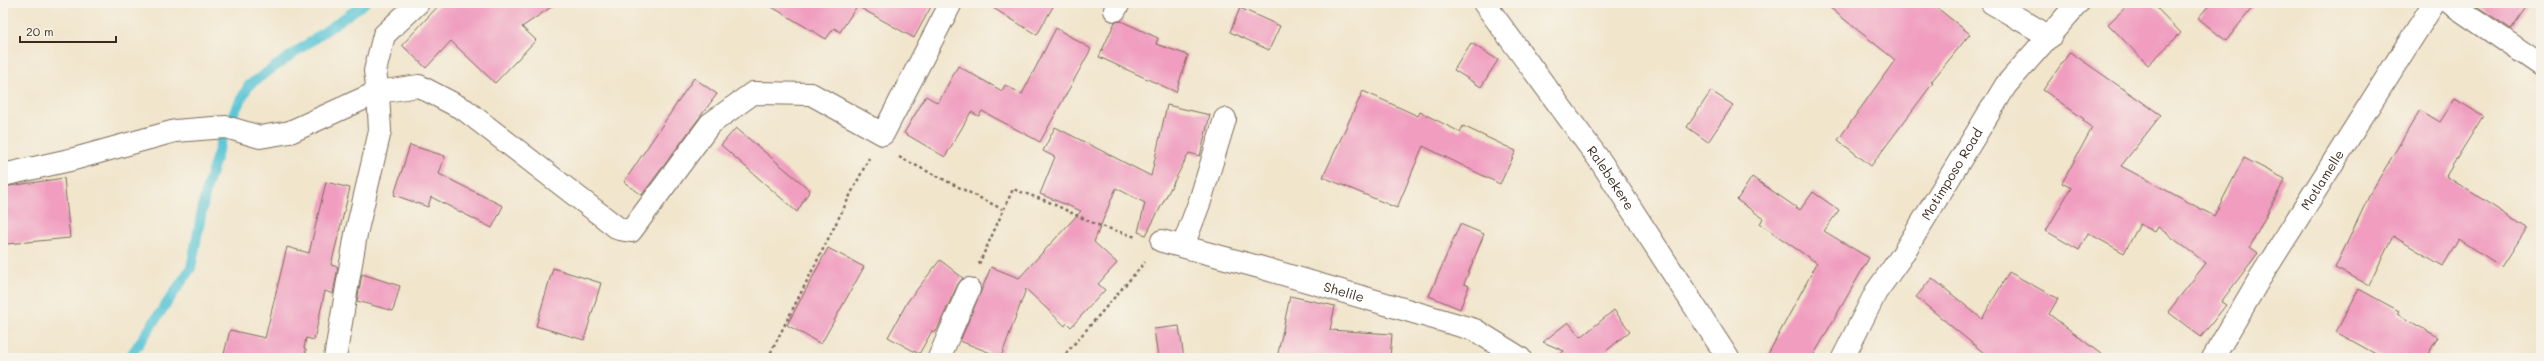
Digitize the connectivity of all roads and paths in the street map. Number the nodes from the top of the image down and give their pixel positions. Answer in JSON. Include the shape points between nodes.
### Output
{"nodes":[{"id":1,"x":418,"y":3,"type":"edge"},
{"id":2,"x":951,"y":3,"type":"edge"},
{"id":3,"x":1484,"y":3,"type":"edge"},
{"id":4,"x":1992,"y":3,"type":"edge"},
{"id":5,"x":2078,"y":3,"type":"edge"},
{"id":6,"x":2434,"y":3,"type":"edge"},
{"id":7,"x":2450,"y":3,"type":"edge"},
{"id":8,"x":2050,"y":37,"type":"junction"},
{"id":9,"x":2541,"y":65,"type":"edge"},
{"id":10,"x":378,"y":92,"type":"junction"},
{"id":11,"x":1225,"y":119,"type":"dead end"},
{"id":12,"x":882,"y":141,"type":"junction"},
{"id":13,"x":3,"y":175,"type":"edge"},
{"id":14,"x":1002,"y":209,"type":"junction"},
{"id":15,"x":1162,"y":241,"type":"junction"},
{"id":16,"x":1184,"y":246,"type":"junction"},
{"id":17,"x":969,"y":289,"type":"joint"},
{"id":18,"x":335,"y":358,"type":"edge"},
{"id":19,"x":768,"y":358,"type":"edge"},
{"id":20,"x":939,"y":358,"type":"edge"},
{"id":21,"x":1062,"y":358,"type":"edge"},
{"id":22,"x":1520,"y":358,"type":"edge"},
{"id":23,"x":1728,"y":358,"type":"edge"},
{"id":24,"x":1842,"y":358,"type":"edge"},
{"id":25,"x":2213,"y":358,"type":"edge"}],
"edges":[{"from":1,"to":10,"type":"street","via":[[384,35],[375,72]]},
{"from":2,"to":12,"type":"street"},
{"from":3,"to":23,"type":"street","name":"Ralebekere","via":[[1601,162]]},
{"from":4,"to":8,"type":"street"},
{"from":5,"to":8,"type":"street","name":"Motimposo Road"},
{"from":6,"to":25,"type":"street","name":"Motlamelle","via":[[2260,278]]},
{"from":7,"to":9,"type":"street"},
{"from":8,"to":24,"type":"street","name":"Motimposo Road","via":[[2006,84],[1901,257],[1876,292]]},
{"from":10,"to":12,"type":"street","via":[[419,86],[465,110],[619,229],[631,231],[710,124],[752,93],[811,94]]},
{"from":10,"to":13,"type":"street","via":[[290,132],[260,137],[226,127],[175,131],[74,159]]},
{"from":10,"to":18,"type":"street","via":[[380,131],[356,234]]},
{"from":11,"to":16,"type":"street"},
{"from":12,"to":14,"type":"path"},
{"from":12,"to":19,"type":"path","via":[[869,157]]},
{"from":14,"to":15,"type":"path","via":[[1013,189],[1049,202],[1095,224],[1132,236]]},
{"from":14,"to":17,"type":"path"},
{"from":15,"to":16,"type":"street","name":"Shelile"},
{"from":15,"to":21,"type":"path"},
{"from":16,"to":22,"type":"street","name":"Shelile","via":[[1475,330]]},
{"from":17,"to":20,"type":"street"}]}
